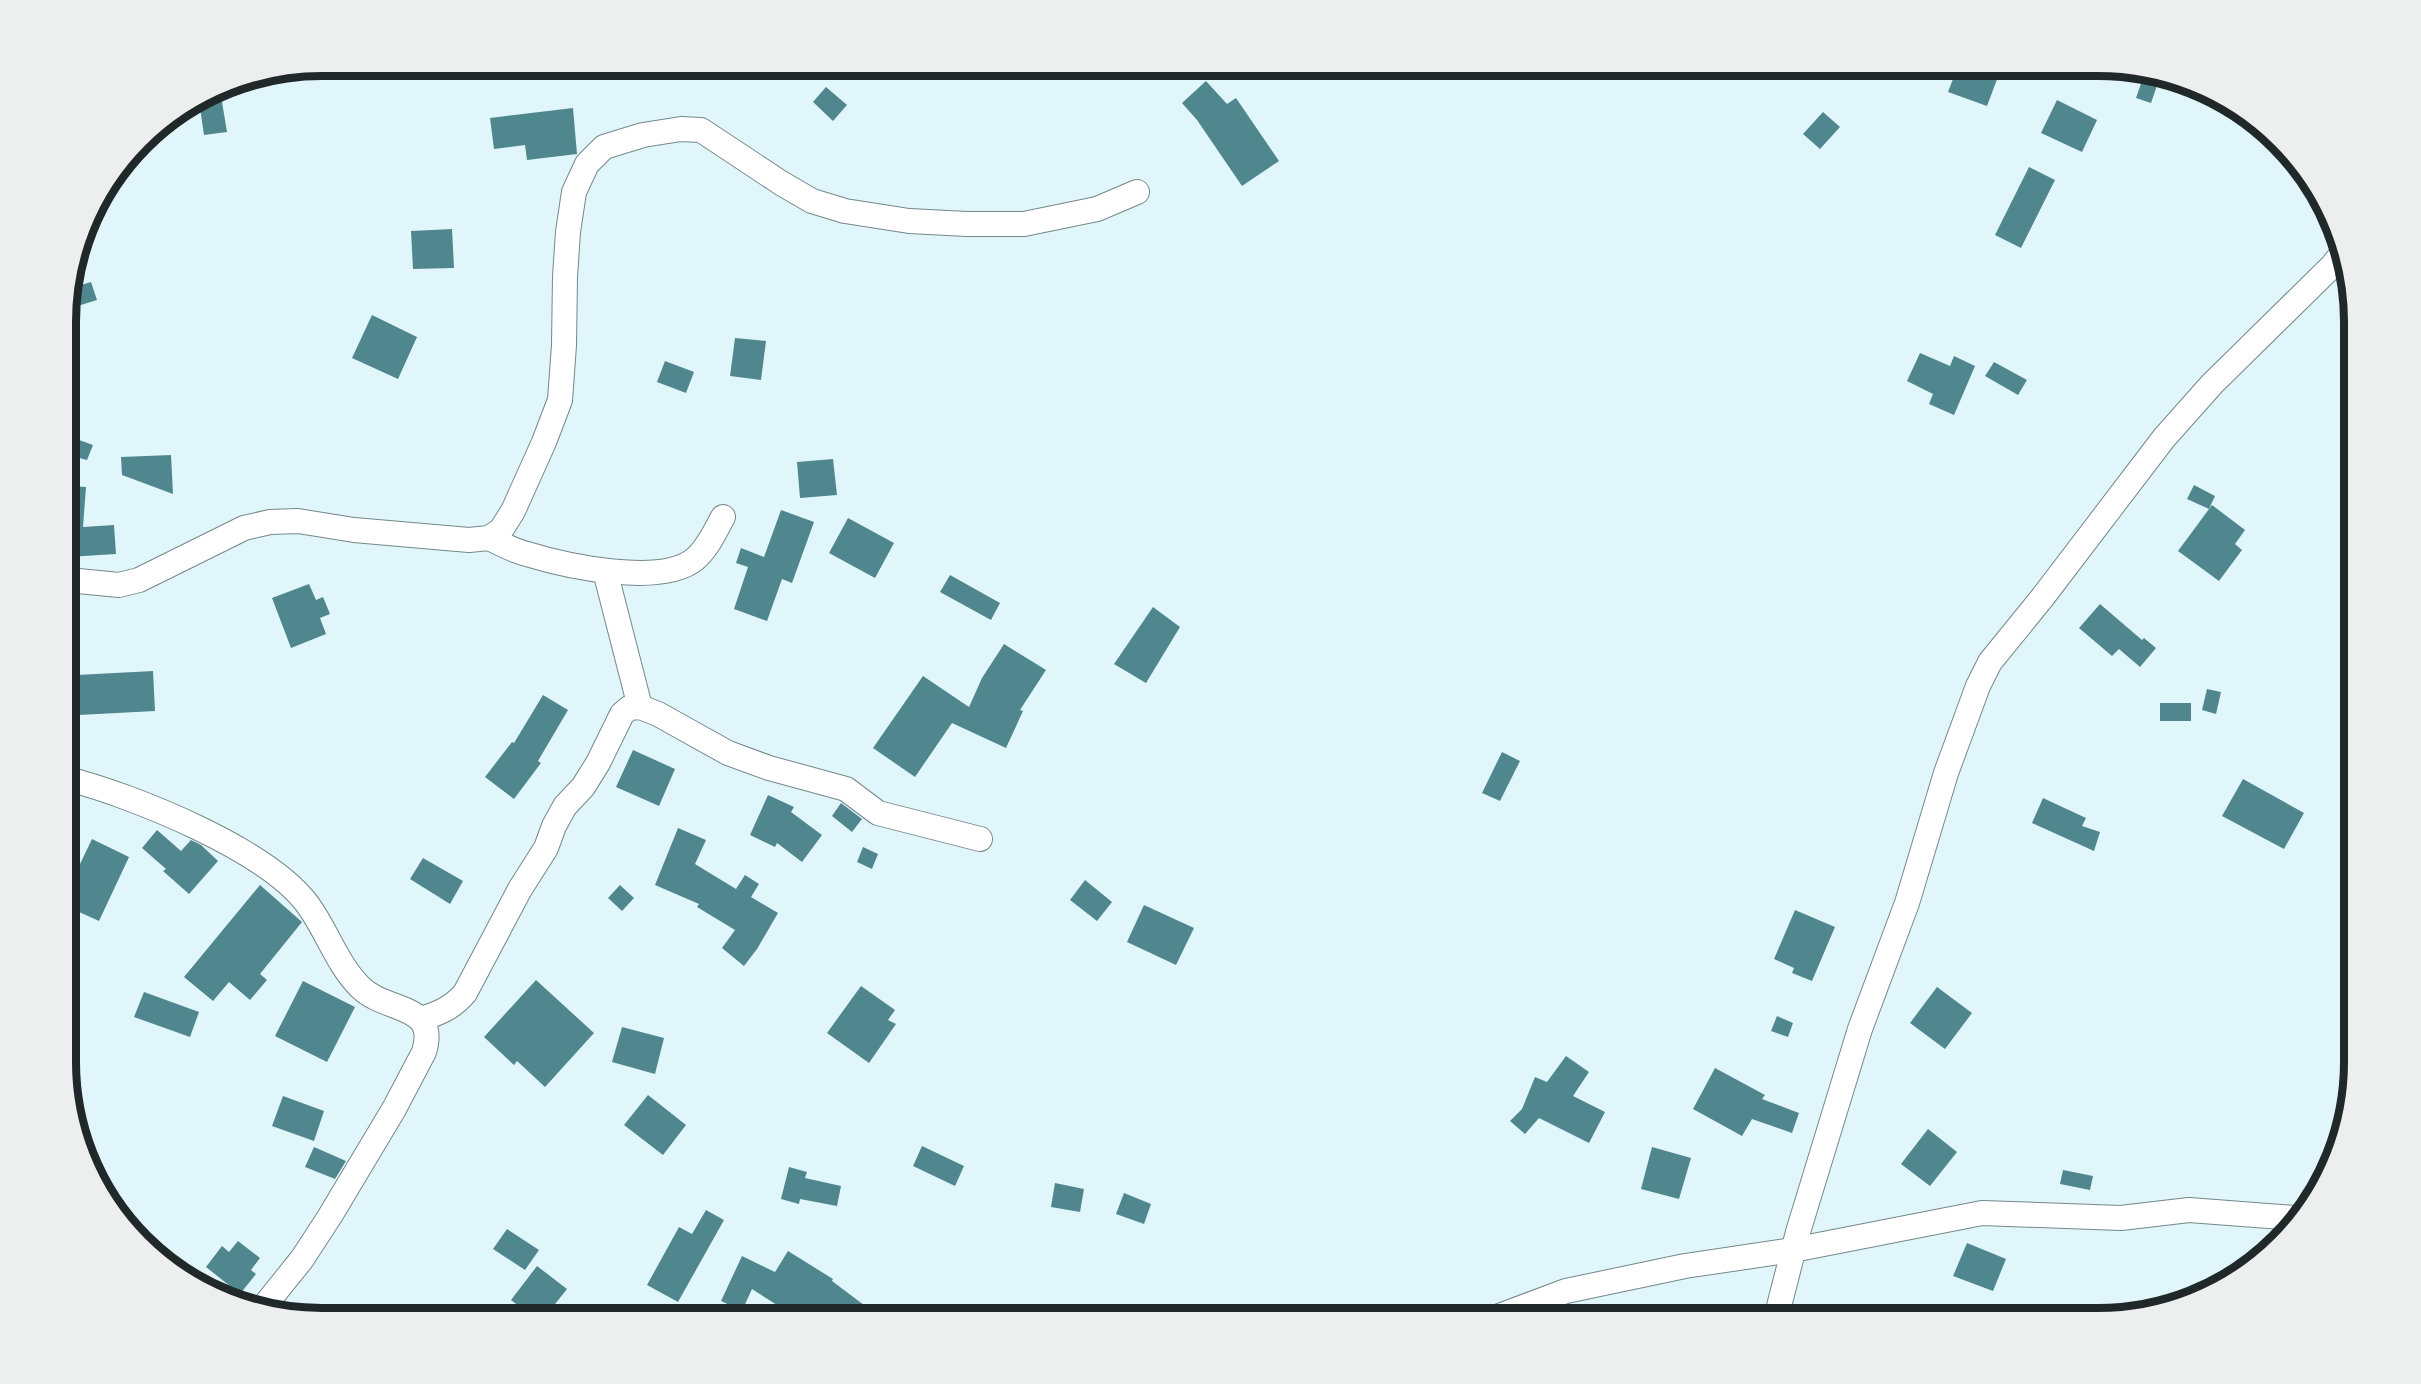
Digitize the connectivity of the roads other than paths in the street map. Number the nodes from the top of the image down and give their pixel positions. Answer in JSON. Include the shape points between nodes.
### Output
{"nodes":[{"id":1,"x":1137,"y":192,"type":"dead end"},
{"id":2,"x":2336,"y":260,"type":"edge"},
{"id":3,"x":723,"y":517,"type":"dead end"},
{"id":4,"x":489,"y":538,"type":"junction"},
{"id":5,"x":605,"y":571,"type":"junction"},
{"id":6,"x":76,"y":581,"type":"edge"},
{"id":7,"x":640,"y":707,"type":"junction"},
{"id":8,"x":76,"y":781,"type":"edge"},
{"id":9,"x":980,"y":839,"type":"dead end"},
{"id":10,"x":421,"y":1019,"type":"junction"},
{"id":11,"x":2288,"y":1218,"type":"edge"},
{"id":12,"x":1792,"y":1250,"type":"junction"},
{"id":13,"x":268,"y":1301,"type":"edge"},
{"id":14,"x":1521,"y":1308,"type":"edge"},
{"id":15,"x":1778,"y":1308,"type":"edge"}],
"edges":[{"from":1,"to":4,"type":"street","via":[[1097,209],[1024,224],[909,221],[845,211],[812,201],[701,130],[643,135],[604,147],[586,164],[574,192],[557,408],[513,511],[501,530]]},
{"from":2,"to":12,"type":"street","via":[[2212,384],[2164,438],[1990,662],[1946,772],[1907,903],[1860,1029]]},
{"from":3,"to":5,"type":"street","via":[[693,561],[665,571]]},
{"from":4,"to":5,"type":"street","via":[[525,554]]},
{"from":4,"to":6,"type":"street","via":[[460,539],[298,521],[270,522],[244,528],[139,580],[119,585]]},
{"from":5,"to":7,"type":"street"},
{"from":7,"to":9,"type":"street","via":[[728,753],[846,789],[878,813]]},
{"from":7,"to":10,"type":"street","via":[[621,714],[598,763],[565,806],[537,866],[520,889],[465,993],[444,1012]]},
{"from":8,"to":10,"type":"street","via":[[151,807],[224,841],[281,877],[308,904],[360,987]]},
{"from":10,"to":13,"type":"street","via":[[429,1037],[394,1108],[302,1259]]},
{"from":11,"to":12,"type":"street","via":[[2189,1210],[2121,1218],[1982,1213]]},
{"from":12,"to":14,"type":"street","via":[[1685,1266],[1566,1291]]},
{"from":12,"to":15,"type":"street"}]}
